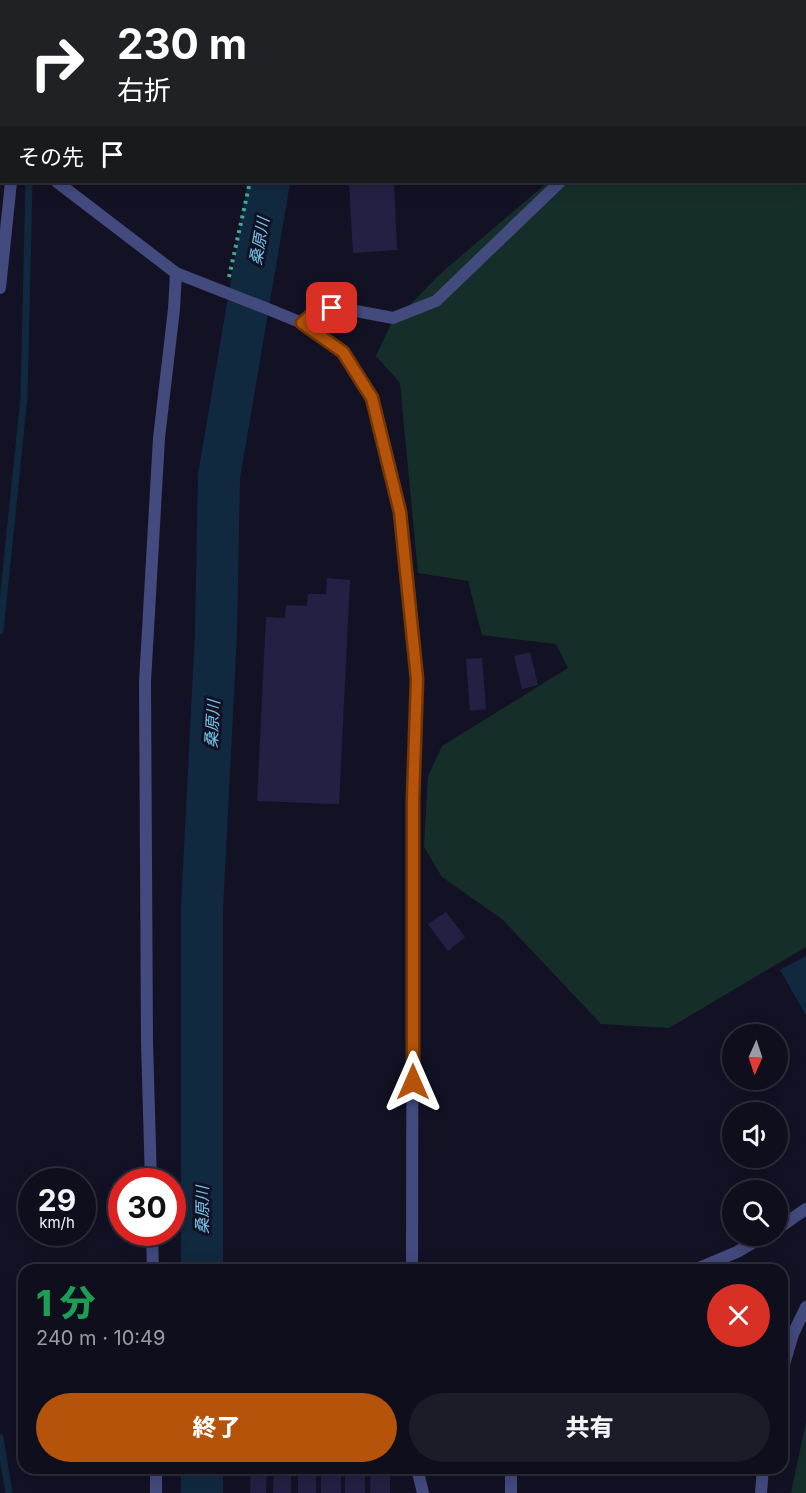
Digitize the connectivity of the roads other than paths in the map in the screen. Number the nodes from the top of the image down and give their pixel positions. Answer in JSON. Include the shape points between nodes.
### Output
{"nodes":[{"id":1,"x":11,"y":183,"type":"edge"},
{"id":2,"x":58,"y":183,"type":"edge"},
{"id":3,"x":559,"y":183,"type":"edge"},
{"id":4,"x":176,"y":273,"type":"junction"},
{"id":5,"x":0,"y":288,"type":"edge"},
{"id":6,"x":302,"y":323,"type":"junction"},
{"id":7,"x":150,"y":1168,"type":"edge"},
{"id":8,"x":806,"y":1209,"type":"edge"},
{"id":9,"x":788,"y":1221,"type":"edge"},
{"id":10,"x":152,"y":1246,"type":"edge"},
{"id":11,"x":747,"y":1246,"type":"edge"},
{"id":12,"x":153,"y":1264,"type":"edge"},
{"id":13,"x":412,"y":1264,"type":"edge"},
{"id":14,"x":708,"y":1264,"type":"edge"},
{"id":15,"x":806,"y":1307,"type":"edge"},
{"id":16,"x":788,"y":1352,"type":"edge"},
{"id":17,"x":156,"y":1474,"type":"edge"},
{"id":18,"x":418,"y":1474,"type":"edge"},
{"id":19,"x":511,"y":1474,"type":"edge"},
{"id":20,"x":762,"y":1474,"type":"edge"},
{"id":21,"x":156,"y":1491,"type":"edge"},
{"id":22,"x":423,"y":1493,"type":"edge"},
{"id":23,"x":511,"y":1493,"type":"edge"},
{"id":24,"x":760,"y":1493,"type":"edge"}],
"edges":[{"from":1,"to":5,"type":"street"},
{"from":2,"to":4,"type":"street"},
{"from":3,"to":6,"type":"street","via":[[436,301],[393,318],[319,308]]},
{"from":4,"to":6,"type":"street"},
{"from":4,"to":7,"type":"street","via":[[159,438],[145,681]]},
{"from":6,"to":13,"type":"street","via":[[343,352],[372,398],[400,512],[417,679]]},
{"from":8,"to":9,"type":"street"},
{"from":10,"to":12,"type":"street"},
{"from":11,"to":14,"type":"street"},
{"from":15,"to":16,"type":"street"},
{"from":17,"to":21,"type":"street"},
{"from":18,"to":22,"type":"street"},
{"from":19,"to":23,"type":"street"},
{"from":20,"to":24,"type":"street"}]}
